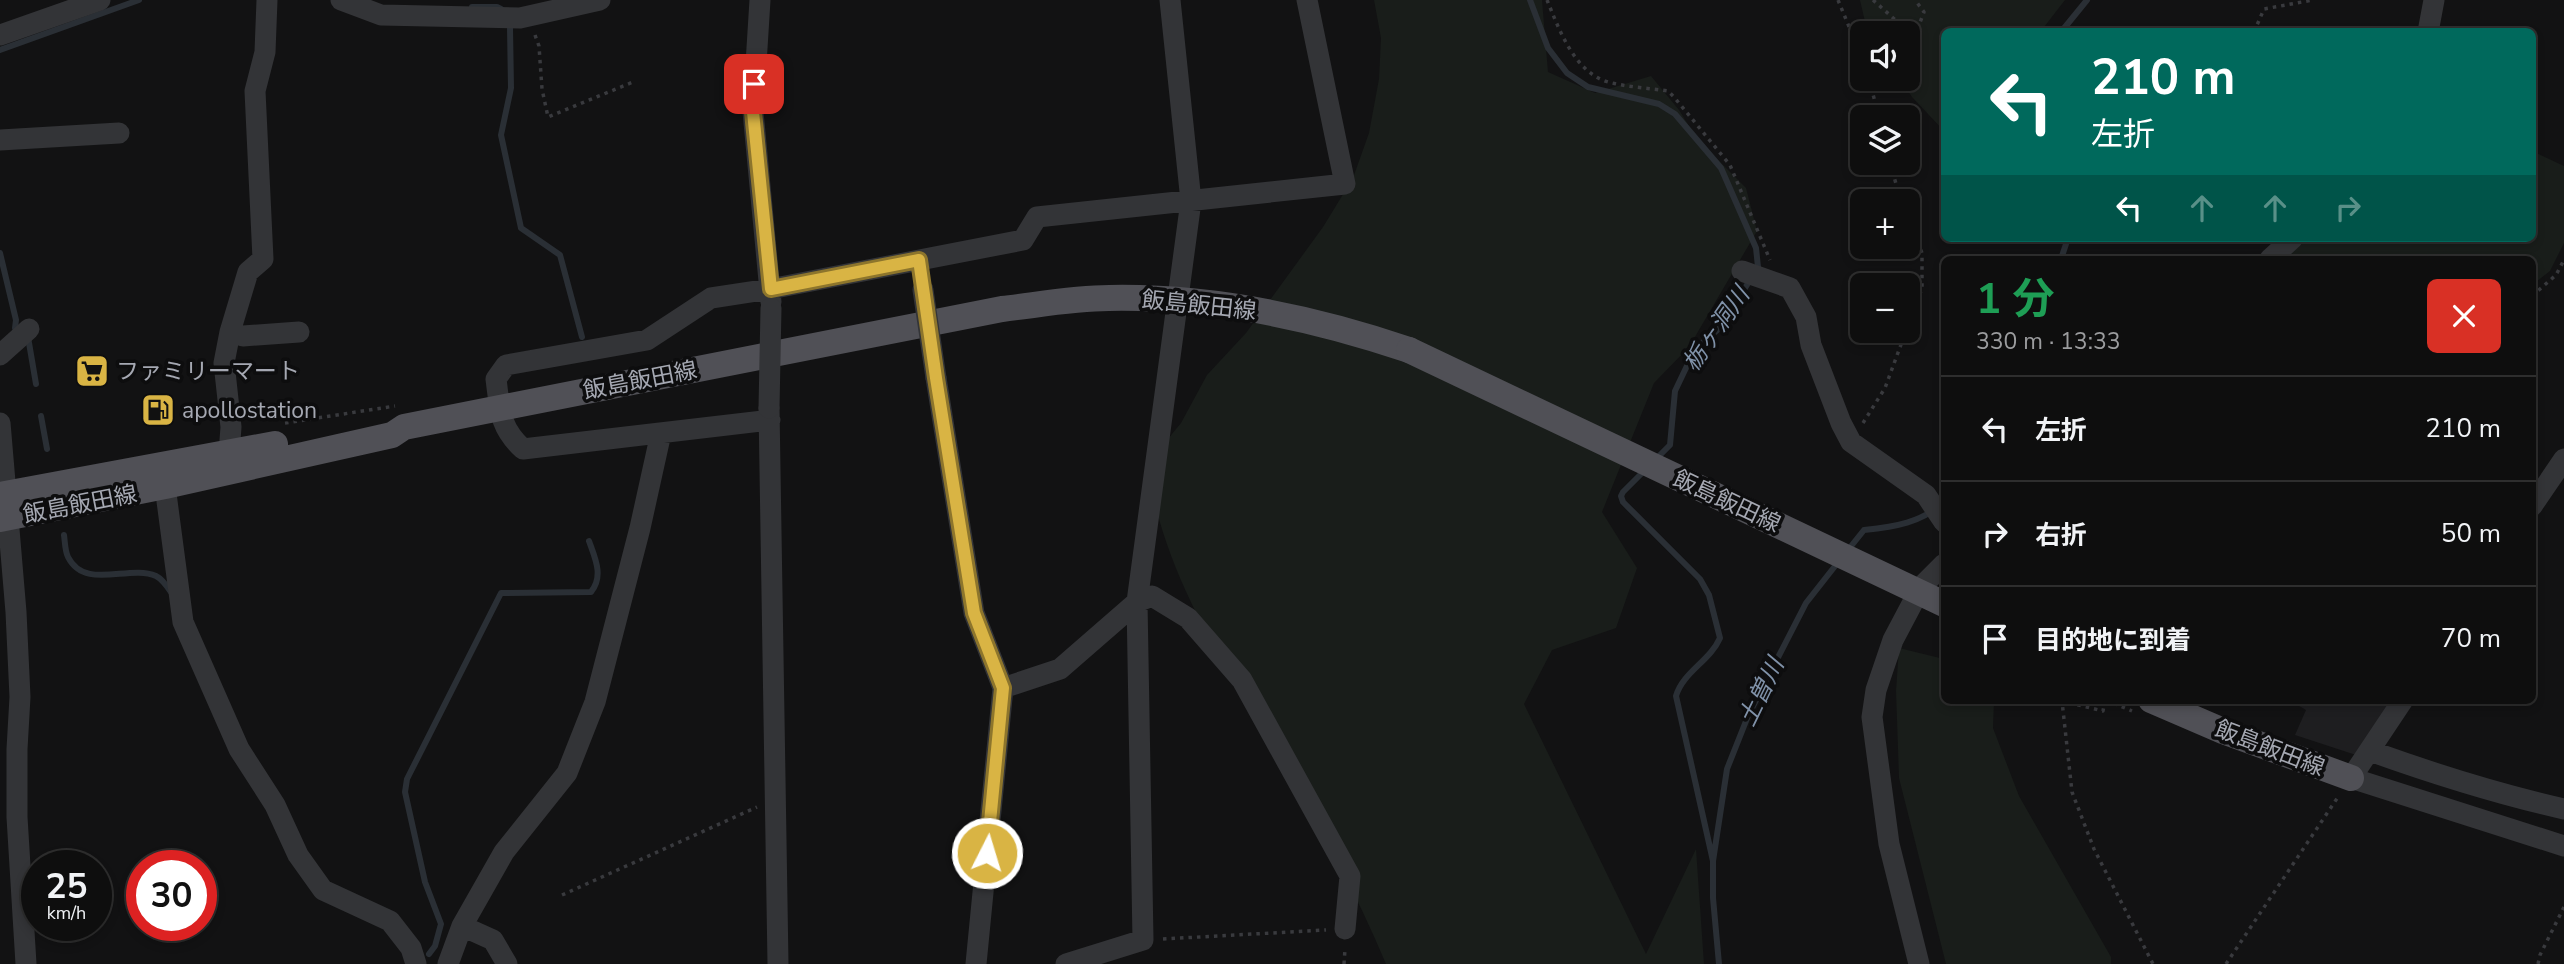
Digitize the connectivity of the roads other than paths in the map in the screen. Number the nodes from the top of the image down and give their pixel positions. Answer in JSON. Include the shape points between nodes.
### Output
{"nodes":[{"id":1,"x":100,"y":0,"type":"edge"},
{"id":2,"x":267,"y":0,"type":"edge"},
{"id":3,"x":341,"y":0,"type":"edge"},
{"id":4,"x":600,"y":0,"type":"edge"},
{"id":5,"x":760,"y":0,"type":"edge"},
{"id":6,"x":1170,"y":0,"type":"edge"},
{"id":7,"x":1307,"y":0,"type":"edge"},
{"id":8,"x":2434,"y":0,"type":"edge"},
{"id":9,"x":520,"y":9,"type":"edge"},
{"id":10,"x":2429,"y":28,"type":"edge"},
{"id":11,"x":0,"y":35,"type":"edge"},
{"id":12,"x":120,"y":133,"type":"dead end"},
{"id":13,"x":0,"y":140,"type":"edge"},
{"id":14,"x":1191,"y":201,"type":"junction"},
{"id":15,"x":2289,"y":242,"type":"edge"},
{"id":16,"x":2273,"y":256,"type":"edge"},
{"id":17,"x":919,"y":260,"type":"junction"},
{"id":18,"x":1749,"y":274,"type":"dead end"},
{"id":19,"x":771,"y":298,"type":"junction"},
{"id":20,"x":1180,"y":299,"type":"junction"},
{"id":21,"x":230,"y":332,"type":"junction"},
{"id":22,"x":299,"y":332,"type":"dead end"},
{"id":23,"x":23,"y":334,"type":"dead end"},
{"id":24,"x":0,"y":355,"type":"edge"},
{"id":25,"x":499,"y":407,"type":"junction"},
{"id":26,"x":770,"y":414,"type":"junction"},
{"id":27,"x":0,"y":423,"type":"edge"},
{"id":28,"x":404,"y":427,"type":"junction"},
{"id":29,"x":661,"y":433,"type":"junction"},
{"id":30,"x":229,"y":453,"type":"junction"},
{"id":31,"x":2564,"y":459,"type":"edge"},
{"id":32,"x":166,"y":486,"type":"junction"},
{"id":33,"x":2536,"y":500,"type":"edge"},
{"id":34,"x":4,"y":506,"type":"edge"},
{"id":35,"x":1941,"y":517,"type":"edge"},
{"id":36,"x":1941,"y":568,"type":"edge"},
{"id":37,"x":1137,"y":602,"type":"junction"},
{"id":38,"x":1941,"y":603,"type":"edge"},
{"id":39,"x":8,"y":616,"type":"edge"},
{"id":40,"x":1003,"y":688,"type":"junction"},
{"id":41,"x":2160,"y":704,"type":"edge"},
{"id":42,"x":2400,"y":704,"type":"edge"},
{"id":43,"x":2370,"y":751,"type":"junction"},
{"id":44,"x":2351,"y":778,"type":"junction"},
{"id":45,"x":2564,"y":809,"type":"edge"},
{"id":46,"x":8,"y":820,"type":"edge"},
{"id":47,"x":2564,"y":846,"type":"edge"},
{"id":48,"x":462,"y":926,"type":"junction"},
{"id":49,"x":1345,"y":929,"type":"road end"},
{"id":50,"x":26,"y":964,"type":"edge"},
{"id":51,"x":416,"y":964,"type":"edge"},
{"id":52,"x":449,"y":964,"type":"edge"},
{"id":53,"x":507,"y":964,"type":"edge"},
{"id":54,"x":778,"y":964,"type":"edge"},
{"id":55,"x":976,"y":964,"type":"edge"},
{"id":56,"x":1066,"y":964,"type":"edge"},
{"id":57,"x":1919,"y":964,"type":"edge"}],
"edges":[{"from":1,"to":11,"type":"street"},
{"from":2,"to":21,"type":"street","via":[[265,52],[255,91],[263,259],[248,272]]},
{"from":3,"to":9,"type":"street","via":[[381,15]]},
{"from":4,"to":9,"type":"street"},
{"from":5,"to":19,"type":"street","via":[[753,112]]},
{"from":6,"to":14,"type":"street"},
{"from":7,"to":14,"type":"street","via":[[1345,184]]},
{"from":8,"to":10,"type":"street"},
{"from":12,"to":13,"type":"street"},
{"from":14,"to":17,"type":"street","via":[[1037,217],[1023,240]]},
{"from":14,"to":20,"type":"street"},
{"from":15,"to":16,"type":"street"},
{"from":17,"to":19,"type":"street"},
{"from":17,"to":40,"type":"street","bridge":true,"via":[[974,613]]},
{"from":18,"to":35,"type":"street","via":[[1790,288],[1806,317],[1811,345],[1851,442],[1926,495]]},
{"from":19,"to":25,"type":"street","via":[[711,298],[647,340],[506,365],[496,379]]},
{"from":19,"to":26,"type":"street","bridge":true},
{"from":20,"to":25,"type":"main road","name":"飯島飯田線","via":[[1107,298],[1002,309]]},
{"from":20,"to":37,"type":"street"},
{"from":20,"to":38,"type":"main road","name":"飯島飯田線","bridge":true,"via":[[1304,319],[1409,350]]},
{"from":21,"to":22,"type":"street","via":[[243,336]]},
{"from":21,"to":30,"type":"street","via":[[225,363]]},
{"from":23,"to":24,"type":"street"},
{"from":25,"to":28,"type":"main road","name":"飯島飯田線"},
{"from":25,"to":29,"type":"street","via":[[509,436],[523,449]]},
{"from":26,"to":29,"type":"street"},
{"from":26,"to":54,"type":"street"},
{"from":27,"to":34,"type":"street"},
{"from":28,"to":30,"type":"main road","name":"飯島飯田線","via":[[388,424]]},
{"from":28,"to":32,"type":"main road","name":"飯島飯田線","via":[[392,435]]},
{"from":29,"to":48,"type":"street","via":[[595,702],[567,774],[504,852]]},
{"from":30,"to":34,"type":"main road","name":"飯島飯田線"},
{"from":31,"to":33,"type":"street"},
{"from":32,"to":34,"type":"main road","name":"飯島飯田線"},
{"from":32,"to":51,"type":"street","via":[[183,622],[239,749],[275,805],[298,855],[323,890],[390,921],[411,948]]},
{"from":34,"to":39,"type":"street"},
{"from":36,"to":57,"type":"street","via":[[1921,587],[1894,640],[1872,716],[1889,844]]},
{"from":37,"to":40,"type":"street","via":[[1060,668]]},
{"from":37,"to":49,"type":"street","via":[[1152,596],[1188,618],[1241,680],[1350,876]]},
{"from":37,"to":56,"type":"street","via":[[1143,940]]},
{"from":39,"to":46,"type":"street","via":[[20,697]]},
{"from":40,"to":55,"type":"street"},
{"from":41,"to":44,"type":"main road","name":"飯島飯田線"},
{"from":42,"to":43,"type":"street"},
{"from":43,"to":44,"type":"street"},
{"from":43,"to":45,"type":"street","via":[[2438,775]]},
{"from":44,"to":47,"type":"street"},
{"from":46,"to":50,"type":"street"},
{"from":48,"to":52,"type":"street"},
{"from":48,"to":53,"type":"street","via":[[493,940]]}]}
